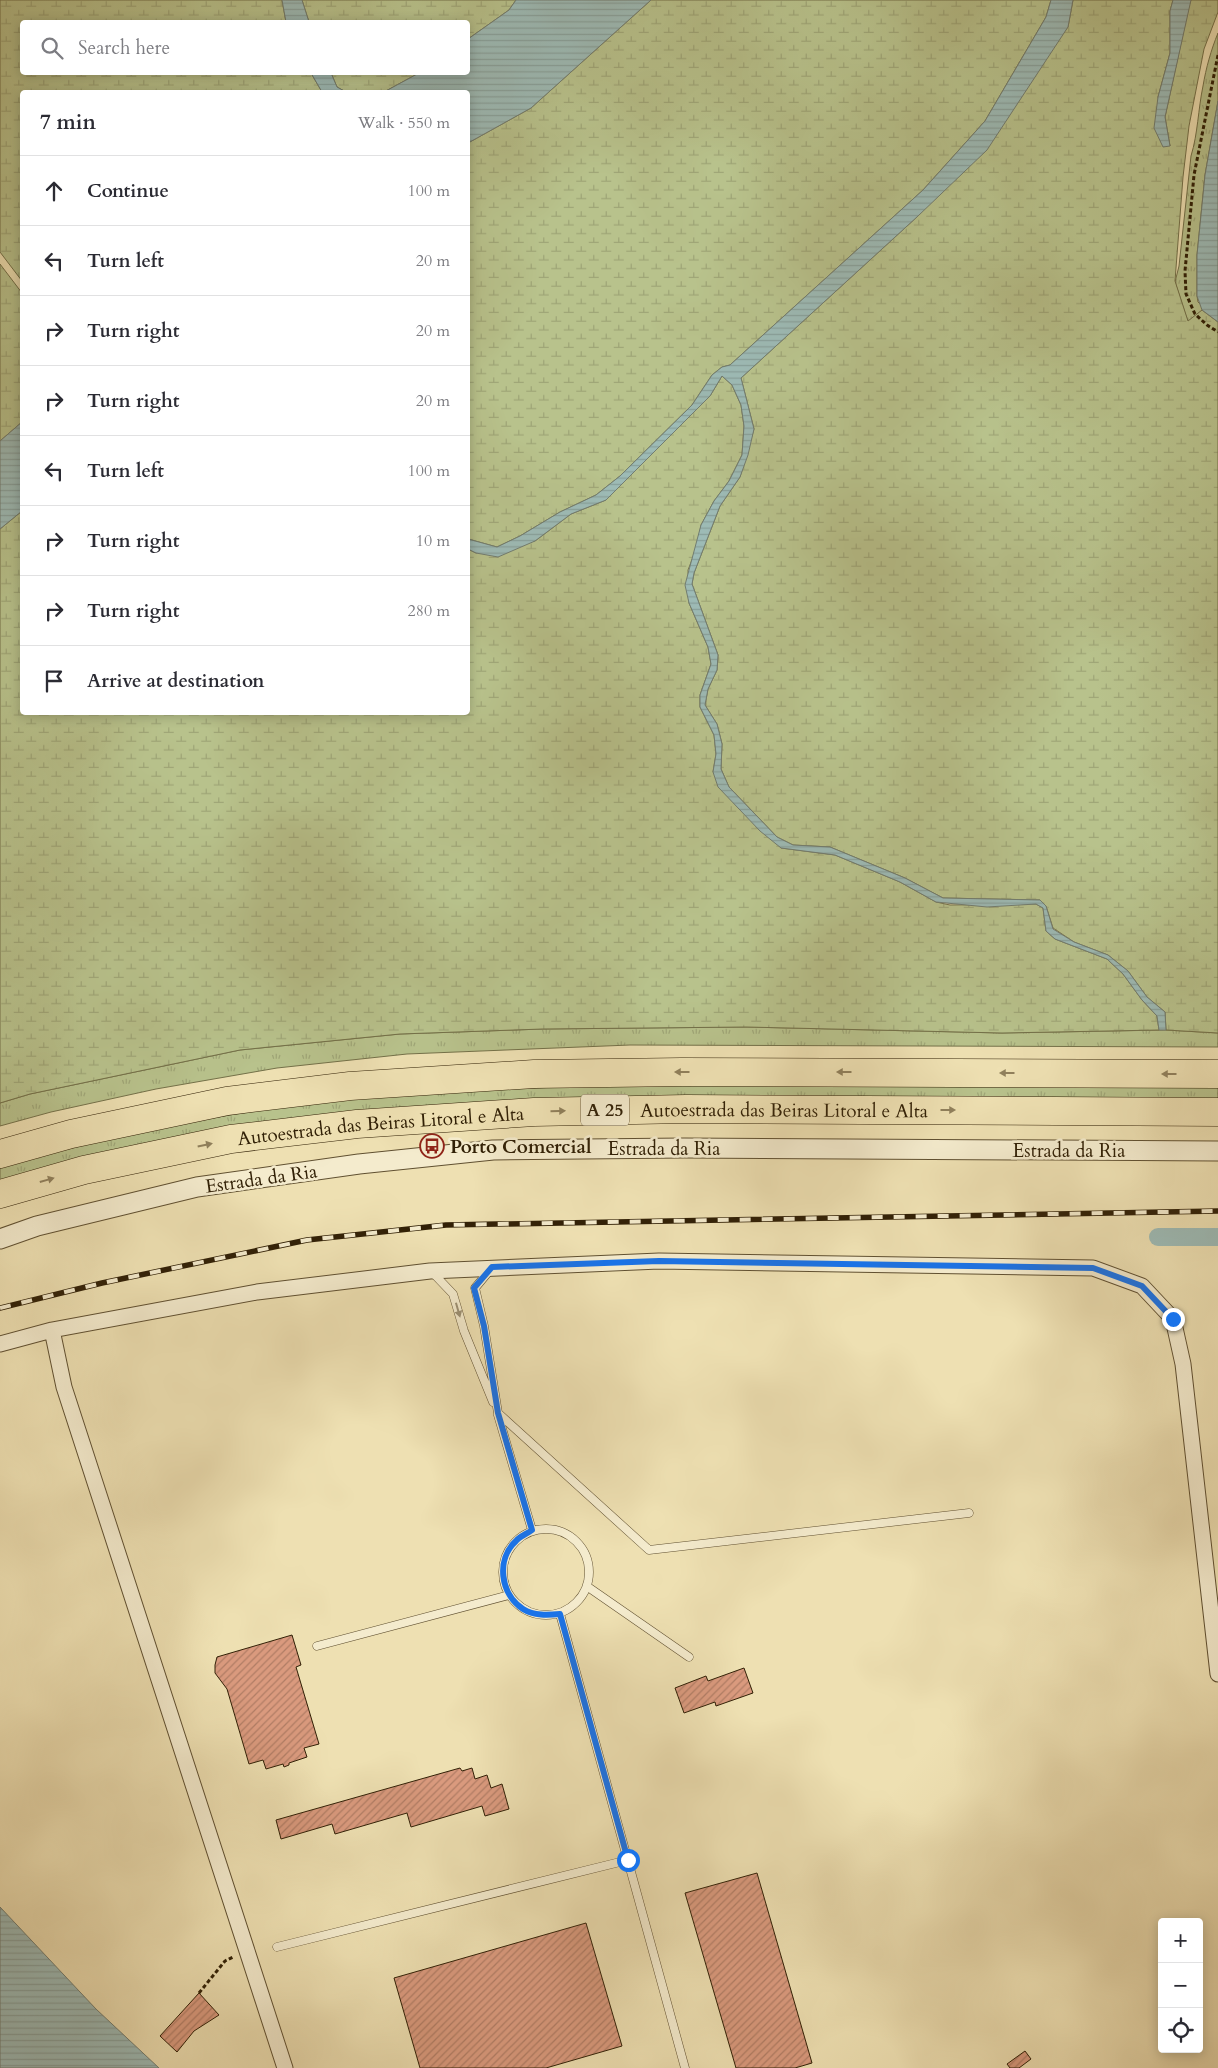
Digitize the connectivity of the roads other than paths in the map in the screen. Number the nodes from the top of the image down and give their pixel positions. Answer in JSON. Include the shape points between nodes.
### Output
{"nodes":[{"id":1,"x":1218,"y":1074,"type":"edge"},
{"id":2,"x":1218,"y":1112,"type":"edge"},
{"id":3,"x":1218,"y":1151,"type":"edge"},
{"id":4,"x":0,"y":1154,"type":"edge"},
{"id":5,"x":0,"y":1194,"type":"edge"},
{"id":6,"x":0,"y":1239,"type":"edge"},
{"id":7,"x":492,"y":1267,"type":"junction"},
{"id":8,"x":430,"y":1271,"type":"junction"},
{"id":9,"x":52,"y":1330,"type":"junction"},
{"id":10,"x":0,"y":1344,"type":"edge"},
{"id":11,"x":498,"y":1413,"type":"junction"},
{"id":12,"x":969,"y":1513,"type":"dead end"},
{"id":13,"x":532,"y":1530,"type":"junction"},
{"id":14,"x":588,"y":1587,"type":"junction"},
{"id":15,"x":509,"y":1595,"type":"junction"},
{"id":16,"x":560,"y":1614,"type":"junction"},
{"id":17,"x":317,"y":1646,"type":"dead end"},
{"id":18,"x":688,"y":1657,"type":"dead end"},
{"id":19,"x":1218,"y":1674,"type":"edge"},
{"id":20,"x":628,"y":1860,"type":"junction"},
{"id":21,"x":277,"y":1947,"type":"dead end"},
{"id":22,"x":285,"y":2068,"type":"edge"},
{"id":23,"x":685,"y":2068,"type":"edge"}],
"edges":[{"from":1,"to":4,"type":"highway","name":"Autoestrada das Beiras Litoral e Alta","number":"A 25","one_way":true,"via":[[682,1072],[485,1077],[350,1086],[227,1101],[71,1134]]},
{"from":5,"to":2,"type":"highway","name":"Autoestrada das Beiras Litoral e Alta","number":"A 25","one_way":true,"via":[[84,1170],[231,1139],[357,1124],[534,1112],[686,1109]]},
{"from":3,"to":6,"type":"street","name":"Estrada da Ria","via":[[493,1150],[359,1164],[197,1187],[38,1226]]},
{"from":7,"to":8,"type":"street"},
{"from":7,"to":11,"type":"lane","via":[[474,1288],[484,1326]]},
{"from":7,"to":19,"type":"street","via":[[659,1261],[1093,1268],[1142,1286],[1173,1319],[1183,1364]]},
{"from":8,"to":9,"type":"street","via":[[257,1292]]},
{"from":8,"to":11,"type":"lane","one_way":true,"via":[[453,1294],[464,1331]]},
{"from":9,"to":10,"type":"street"},
{"from":9,"to":22,"type":"street","via":[[64,1387]]},
{"from":11,"to":12,"type":"lane","via":[[649,1550]]},
{"from":11,"to":13,"type":"lane"},
{"from":13,"to":14,"type":"lane","via":[[552,1528],[570,1535],[584,1549],[590,1568]]},
{"from":13,"to":15,"type":"lane","via":[[516,1541],[505,1557],[503,1576]]},
{"from":14,"to":16,"type":"lane","via":[[577,1604]]},
{"from":14,"to":18,"type":"lane"},
{"from":15,"to":16,"type":"lane","via":[[523,1609],[541,1616]]},
{"from":15,"to":17,"type":"lane"},
{"from":16,"to":20,"type":"lane"},
{"from":20,"to":21,"type":"lane"},
{"from":20,"to":23,"type":"lane"}]}
